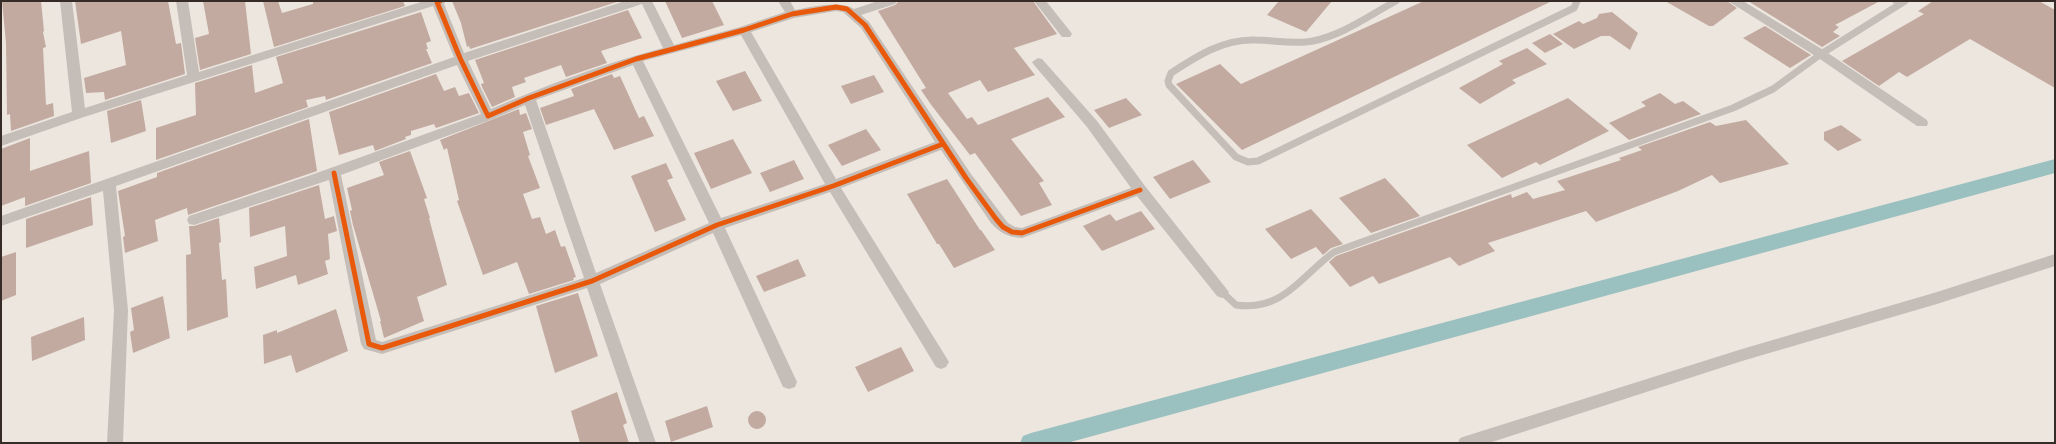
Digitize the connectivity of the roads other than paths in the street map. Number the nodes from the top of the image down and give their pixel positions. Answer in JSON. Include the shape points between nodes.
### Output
{"nodes":[{"id":1,"x":66,"y":1,"type":"edge"},
{"id":2,"x":182,"y":1,"type":"edge"},
{"id":3,"x":438,"y":1,"type":"edge"},
{"id":4,"x":638,"y":1,"type":"edge"},
{"id":5,"x":646,"y":1,"type":"edge"},
{"id":6,"x":784,"y":1,"type":"edge"},
{"id":7,"x":891,"y":1,"type":"edge"},
{"id":8,"x":1040,"y":1,"type":"edge"},
{"id":9,"x":1396,"y":1,"type":"edge"},
{"id":10,"x":1577,"y":1,"type":"edge"},
{"id":11,"x":1734,"y":1,"type":"edge"},
{"id":12,"x":1900,"y":2,"type":"edge"},
{"id":13,"x":853,"y":13,"type":"junction"},
{"id":14,"x":792,"y":14,"type":"junction"},
{"id":15,"x":744,"y":30,"type":"junction"},
{"id":16,"x":1066,"y":34,"type":"dead end"},
{"id":17,"x":670,"y":49,"type":"junction"},
{"id":18,"x":1821,"y":54,"type":"junction"},
{"id":19,"x":460,"y":58,"type":"junction"},
{"id":20,"x":636,"y":59,"type":"junction"},
{"id":21,"x":1038,"y":62,"type":"dead end"},
{"id":22,"x":194,"y":78,"type":"junction"},
{"id":23,"x":529,"y":98,"type":"junction"},
{"id":24,"x":79,"y":114,"type":"junction"},
{"id":25,"x":488,"y":116,"type":"junction"},
{"id":26,"x":1922,"y":123,"type":"dead end"},
{"id":27,"x":1,"y":141,"type":"edge"},
{"id":28,"x":943,"y":144,"type":"junction"},
{"id":29,"x":334,"y":173,"type":"junction"},
{"id":30,"x":109,"y":184,"type":"junction"},
{"id":31,"x":833,"y":186,"type":"junction"},
{"id":32,"x":1140,"y":190,"type":"junction"},
{"id":33,"x":194,"y":220,"type":"dead end"},
{"id":34,"x":1,"y":221,"type":"edge"},
{"id":35,"x":717,"y":225,"type":"junction"},
{"id":36,"x":2055,"y":260,"type":"edge"},
{"id":37,"x":592,"y":281,"type":"junction"},
{"id":38,"x":1222,"y":292,"type":"joint"},
{"id":39,"x":941,"y":362,"type":"dead end"},
{"id":40,"x":789,"y":382,"type":"dead end"},
{"id":41,"x":115,"y":443,"type":"edge"},
{"id":42,"x":648,"y":443,"type":"edge"},
{"id":43,"x":1466,"y":443,"type":"edge"}],
"edges":[{"from":1,"to":24,"type":"street"},
{"from":2,"to":22,"type":"street"},
{"from":3,"to":19,"type":"street"},
{"from":3,"to":22,"type":"street"},
{"from":4,"to":19,"type":"street"},
{"from":5,"to":17,"type":"street"},
{"from":6,"to":14,"type":"street"},
{"from":7,"to":13,"type":"street"},
{"from":8,"to":16,"type":"street"},
{"from":9,"to":10,"type":"lane","via":[[1328,37],[1313,41],[1246,40],[1221,45],[1171,73],[1169,86],[1236,158],[1248,162],[1258,161],[1574,8]]},
{"from":11,"to":18,"type":"street"},
{"from":12,"to":18,"type":"lane"},
{"from":13,"to":14,"type":"street","via":[[836,7]]},
{"from":13,"to":28,"type":"street","via":[[865,25]]},
{"from":14,"to":15,"type":"street"},
{"from":15,"to":17,"type":"street"},
{"from":15,"to":31,"type":"street"},
{"from":17,"to":20,"type":"street"},
{"from":18,"to":26,"type":"street"},
{"from":18,"to":38,"type":"lane","via":[[1773,89],[1733,108],[1334,252],[1322,259],[1298,284],[1275,302],[1257,308],[1236,305]]},
{"from":19,"to":25,"type":"street"},
{"from":19,"to":30,"type":"street"},
{"from":20,"to":23,"type":"street"},
{"from":20,"to":35,"type":"street"},
{"from":21,"to":32,"type":"street","via":[[1092,124]]},
{"from":22,"to":24,"type":"street"},
{"from":23,"to":25,"type":"street"},
{"from":23,"to":37,"type":"street"},
{"from":24,"to":27,"type":"street"},
{"from":25,"to":29,"type":"street"},
{"from":28,"to":31,"type":"street"},
{"from":28,"to":32,"type":"street","via":[[996,219],[1012,232],[1022,234]]},
{"from":29,"to":33,"type":"street"},
{"from":29,"to":37,"type":"street","via":[[368,344],[382,348]]},
{"from":30,"to":34,"type":"street"},
{"from":30,"to":41,"type":"street","via":[[121,310]]},
{"from":31,"to":35,"type":"street"},
{"from":31,"to":39,"type":"street"},
{"from":32,"to":38,"type":"street"},
{"from":35,"to":37,"type":"street"},
{"from":35,"to":40,"type":"street"},
{"from":36,"to":43,"type":"street","via":[[1884,314],[1735,357]]},
{"from":37,"to":42,"type":"street"}]}
